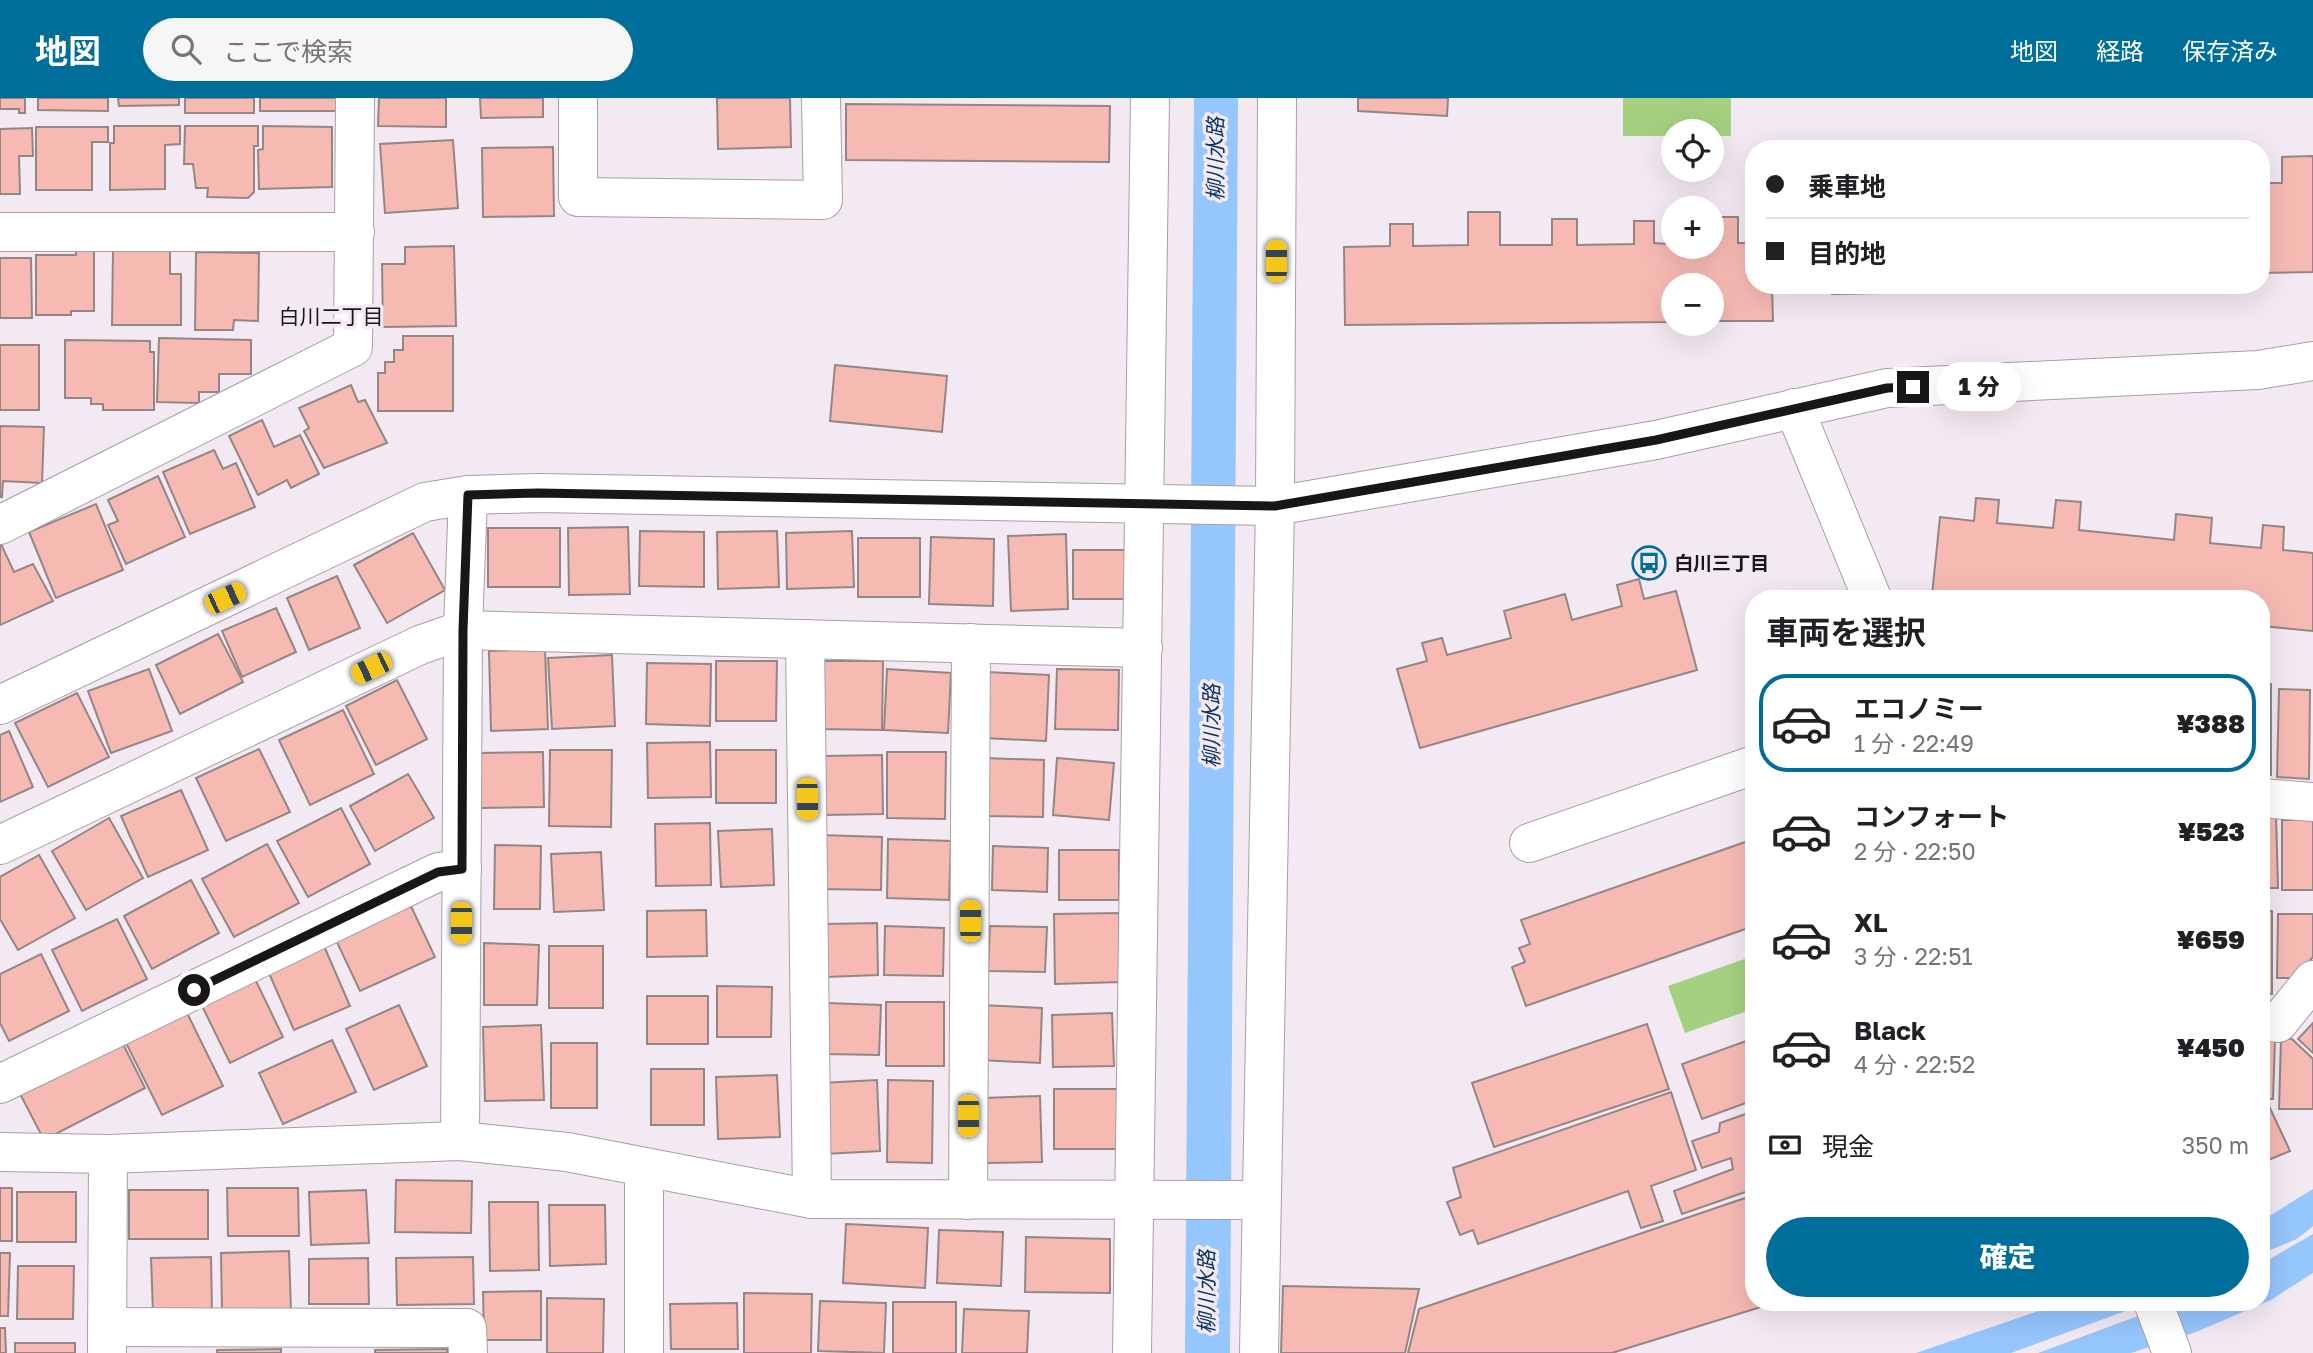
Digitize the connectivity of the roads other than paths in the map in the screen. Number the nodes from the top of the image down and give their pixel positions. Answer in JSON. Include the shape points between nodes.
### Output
{"nodes":[{"id":1,"x":355,"y":98,"type":"edge"},
{"id":2,"x":578,"y":98,"type":"edge"},
{"id":3,"x":821,"y":98,"type":"edge"},
{"id":4,"x":1150,"y":98,"type":"edge"},
{"id":5,"x":1277,"y":98,"type":"edge"},
{"id":6,"x":0,"y":232,"type":"edge"},
{"id":7,"x":355,"y":232,"type":"junction"},
{"id":8,"x":2313,"y":361,"type":"edge"},
{"id":9,"x":1794,"y":408,"type":"junction"},
{"id":10,"x":468,"y":495,"type":"junction"},
{"id":11,"x":1145,"y":504,"type":"junction"},
{"id":12,"x":1275,"y":506,"type":"junction"},
{"id":13,"x":0,"y":525,"type":"edge"},
{"id":14,"x":1869,"y":590,"type":"edge"},
{"id":15,"x":463,"y":630,"type":"junction"},
{"id":16,"x":805,"y":639,"type":"junction"},
{"id":17,"x":971,"y":643,"type":"junction"},
{"id":18,"x":1143,"y":648,"type":"junction"},
{"id":19,"x":0,"y":705,"type":"edge"},
{"id":20,"x":1745,"y":768,"type":"edge"},
{"id":21,"x":2270,"y":799,"type":"edge"},
{"id":22,"x":2313,"y":802,"type":"edge"},
{"id":23,"x":1529,"y":843,"type":"dead end"},
{"id":24,"x":0,"y":845,"type":"edge"},
{"id":25,"x":462,"y":869,"type":"junction"},
{"id":26,"x":2313,"y":980,"type":"edge"},
{"id":27,"x":2270,"y":1022,"type":"edge"},
{"id":28,"x":0,"y":1084,"type":"edge"},
{"id":29,"x":460,"y":1141,"type":"junction"},
{"id":30,"x":0,"y":1152,"type":"edge"},
{"id":31,"x":108,"y":1154,"type":"junction"},
{"id":32,"x":645,"y":1168,"type":"junction"},
{"id":33,"x":812,"y":1199,"type":"junction"},
{"id":34,"x":968,"y":1200,"type":"junction"},
{"id":35,"x":1246,"y":1200,"type":"junction"},
{"id":36,"x":1147,"y":1201,"type":"junction"},
{"id":37,"x":2156,"y":1311,"type":"edge"},
{"id":38,"x":107,"y":1340,"type":"edge"},
{"id":39,"x":468,"y":1353,"type":"edge"},
{"id":40,"x":645,"y":1353,"type":"edge"},
{"id":41,"x":1132,"y":1353,"type":"edge"},
{"id":42,"x":1259,"y":1353,"type":"edge"},
{"id":43,"x":2172,"y":1353,"type":"edge"}],
"edges":[{"from":1,"to":7,"type":"street"},
{"from":2,"to":3,"type":"street","via":[[578,197],[823,200]]},
{"from":4,"to":11,"type":"street"},
{"from":5,"to":12,"type":"street"},
{"from":6,"to":7,"type":"street"},
{"from":7,"to":13,"type":"street","via":[[354,347]]},
{"from":8,"to":9,"type":"street","via":[[2258,370],[1887,388]]},
{"from":9,"to":12,"type":"street","via":[[1656,440]]},
{"from":9,"to":14,"type":"street"},
{"from":10,"to":11,"type":"street"},
{"from":10,"to":15,"type":"street"},
{"from":10,"to":19,"type":"street","via":[[425,502]]},
{"from":11,"to":12,"type":"street"},
{"from":11,"to":18,"type":"street"},
{"from":12,"to":35,"type":"street"},
{"from":15,"to":16,"type":"street"},
{"from":15,"to":24,"type":"street","via":[[420,645]]},
{"from":15,"to":25,"type":"street"},
{"from":16,"to":17,"type":"street"},
{"from":16,"to":33,"type":"street"},
{"from":17,"to":18,"type":"street"},
{"from":17,"to":34,"type":"street"},
{"from":18,"to":36,"type":"street"},
{"from":20,"to":23,"type":"street"},
{"from":21,"to":22,"type":"street"},
{"from":25,"to":28,"type":"street","via":[[438,872]]},
{"from":25,"to":29,"type":"street"},
{"from":26,"to":27,"type":"street","via":[[2278,1023]]},
{"from":29,"to":31,"type":"street"},
{"from":29,"to":32,"type":"street","via":[[566,1152]]},
{"from":30,"to":31,"type":"street"},
{"from":31,"to":38,"type":"street"},
{"from":32,"to":33,"type":"street"},
{"from":32,"to":40,"type":"street"},
{"from":33,"to":34,"type":"street"},
{"from":34,"to":36,"type":"street"},
{"from":35,"to":36,"type":"street"},
{"from":35,"to":42,"type":"street"},
{"from":36,"to":41,"type":"street"},
{"from":37,"to":43,"type":"street"},
{"from":38,"to":39,"type":"street","via":[[467,1328]]}]}
